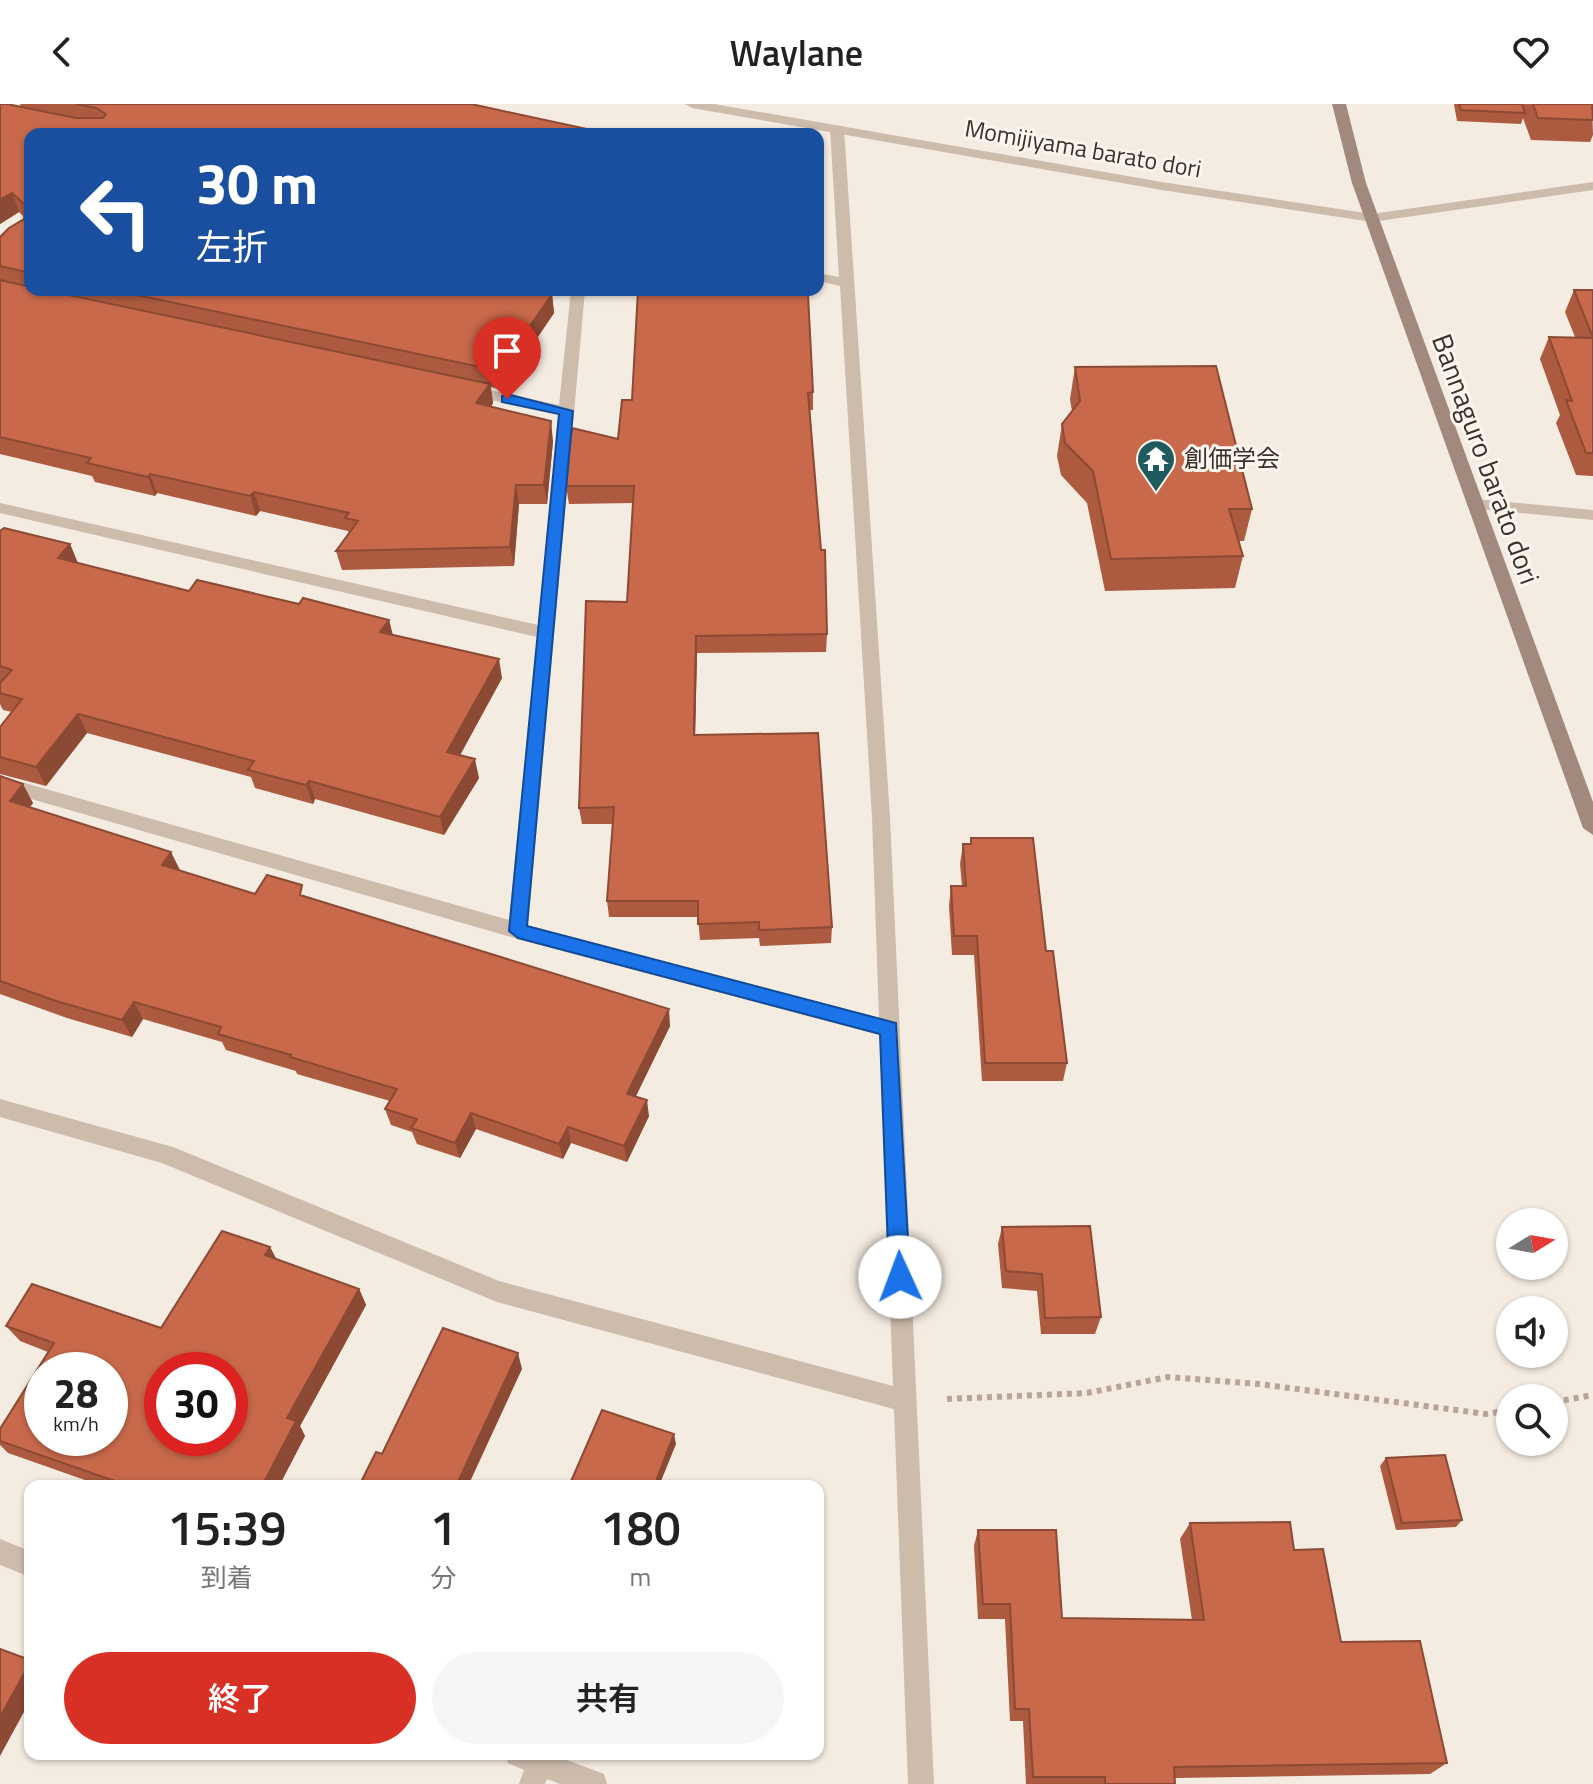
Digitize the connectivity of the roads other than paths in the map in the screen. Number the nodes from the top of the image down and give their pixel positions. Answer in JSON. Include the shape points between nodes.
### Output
{"nodes":[{"id":1,"x":692,"y":104,"type":"edge"},
{"id":2,"x":1339,"y":104,"type":"edge"},
{"id":3,"x":837,"y":129,"type":"junction"},
{"id":4,"x":1593,"y":186,"type":"edge"},
{"id":5,"x":1372,"y":218,"type":"junction"},
{"id":6,"x":824,"y":278,"type":"edge"},
{"id":7,"x":847,"y":283,"type":"junction"},
{"id":8,"x":577,"y":296,"type":"edge"},
{"id":9,"x":444,"y":385,"type":"edge"},
{"id":10,"x":566,"y":411,"type":"junction"},
{"id":11,"x":1475,"y":504,"type":"junction"},
{"id":12,"x":0,"y":508,"type":"edge"},
{"id":13,"x":1593,"y":515,"type":"edge"},
{"id":14,"x":546,"y":633,"type":"junction"},
{"id":15,"x":2,"y":786,"type":"edge"},
{"id":16,"x":1593,"y":828,"type":"edge"},
{"id":17,"x":518,"y":931,"type":"junction"},
{"id":18,"x":889,"y":1029,"type":"junction"},
{"id":19,"x":0,"y":1108,"type":"edge"},
{"id":20,"x":905,"y":1401,"type":"junction"},
{"id":21,"x":0,"y":1552,"type":"edge"},
{"id":22,"x":24,"y":1562,"type":"edge"},
{"id":23,"x":529,"y":1767,"type":"edge"},
{"id":24,"x":594,"y":1784,"type":"edge"},
{"id":25,"x":921,"y":1784,"type":"edge"}],
"edges":[{"from":1,"to":3,"type":"street","name":"Momijiyama barato dori"},
{"from":2,"to":5,"type":"main road","name":"Bannaguro barato dori"},
{"from":3,"to":5,"type":"street","name":"Momijiyama barato dori"},
{"from":3,"to":7,"type":"street"},
{"from":4,"to":5,"type":"street","name":"Momijiyama barato dori"},
{"from":5,"to":11,"type":"main road","name":"Bannaguro barato dori"},
{"from":6,"to":7,"type":"street"},
{"from":7,"to":18,"type":"street"},
{"from":8,"to":10,"type":"street"},
{"from":9,"to":10,"type":"street"},
{"from":10,"to":14,"type":"street"},
{"from":11,"to":13,"type":"street"},
{"from":11,"to":16,"type":"main road","name":"Bannaguro barato dori"},
{"from":12,"to":14,"type":"street"},
{"from":14,"to":17,"type":"street"},
{"from":15,"to":17,"type":"street"},
{"from":17,"to":18,"type":"street"},
{"from":18,"to":20,"type":"street"},
{"from":19,"to":20,"type":"street","via":[[165,1154],[497,1291]]},
{"from":20,"to":25,"type":"street"},
{"from":21,"to":22,"type":"street"},
{"from":23,"to":24,"type":"street"}]}
